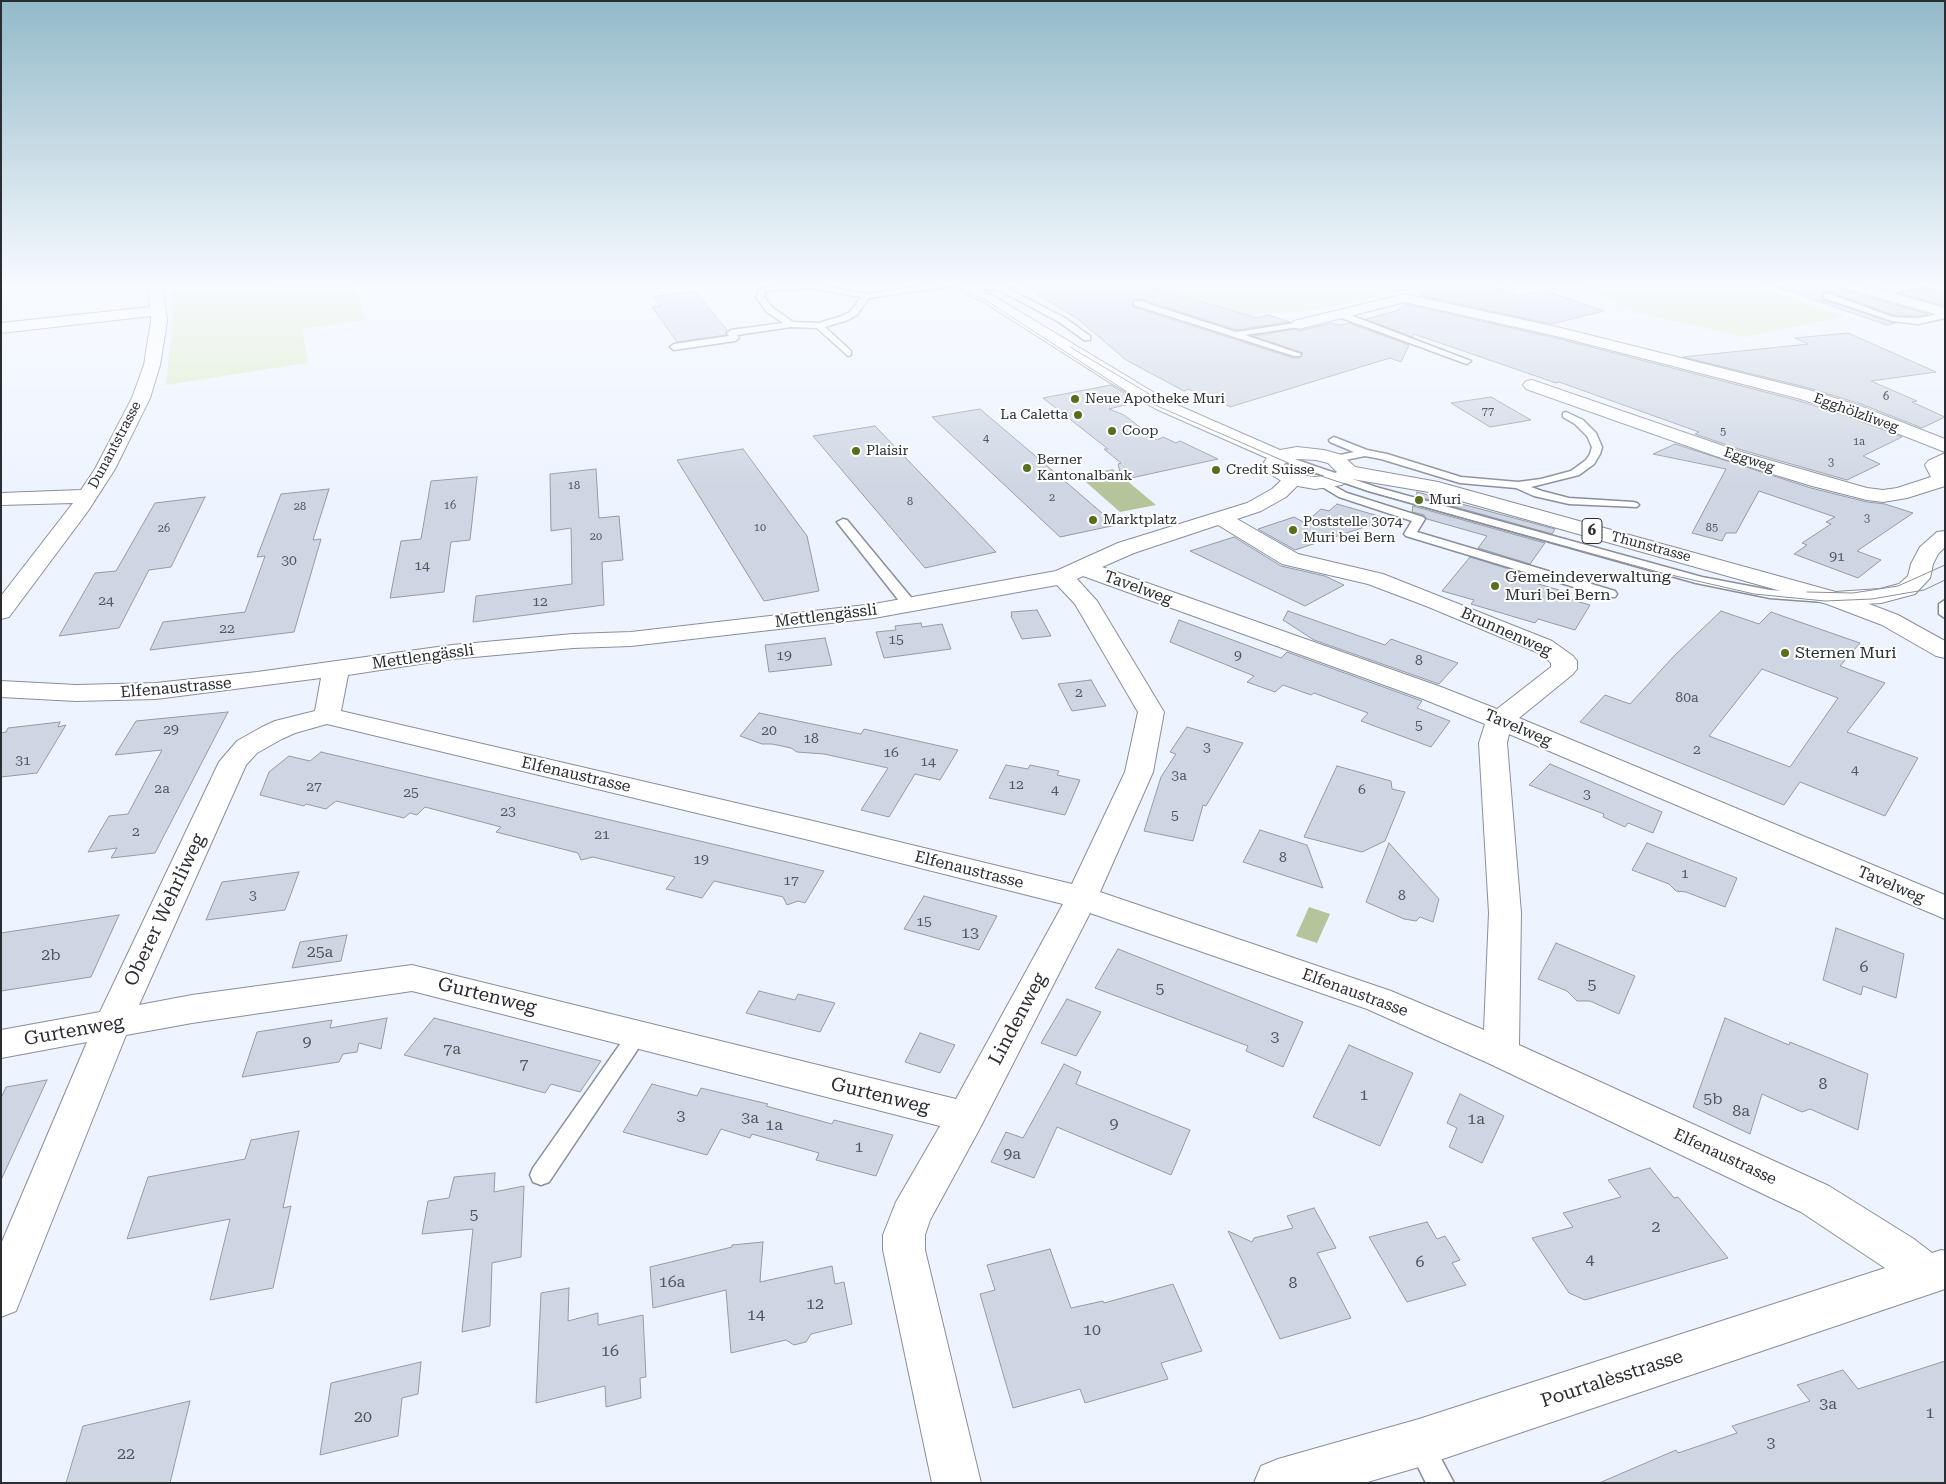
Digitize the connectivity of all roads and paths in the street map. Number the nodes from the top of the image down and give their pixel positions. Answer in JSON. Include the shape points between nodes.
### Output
{"nodes":[{"id":1,"x":154,"y":351,"type":"edge"},
{"id":2,"x":1072,"y":351,"type":"edge"},
{"id":3,"x":1290,"y":351,"type":"edge"},
{"id":4,"x":1440,"y":351,"type":"edge"},
{"id":5,"x":1634,"y":351,"type":"edge"},
{"id":6,"x":1298,"y":354,"type":"dead end"},
{"id":7,"x":1467,"y":361,"type":"dead end"},
{"id":8,"x":1532,"y":385,"type":"dead end"},
{"id":9,"x":1566,"y":415,"type":"dead end"},
{"id":10,"x":1334,"y":440,"type":"dead end"},
{"id":11,"x":1945,"y":446,"type":"edge"},
{"id":12,"x":1365,"y":453,"type":"junction"},
{"id":13,"x":1280,"y":457,"type":"junction"},
{"id":14,"x":1945,"y":458,"type":"edge"},
{"id":15,"x":1336,"y":473,"type":"junction"},
{"id":16,"x":1293,"y":480,"type":"junction"},
{"id":17,"x":1518,"y":485,"type":"junction"},
{"id":18,"x":88,"y":496,"type":"junction"},
{"id":19,"x":1,"y":499,"type":"edge"},
{"id":20,"x":1633,"y":505,"type":"dead end"},
{"id":21,"x":1220,"y":518,"type":"junction"},
{"id":22,"x":843,"y":522,"type":"dead end"},
{"id":23,"x":1945,"y":537,"type":"edge"},
{"id":24,"x":1072,"y":573,"type":"junction"},
{"id":25,"x":1610,"y":594,"type":"dead end"},
{"id":26,"x":1835,"y":599,"type":"junction"},
{"id":27,"x":909,"y":604,"type":"junction"},
{"id":28,"x":1945,"y":604,"type":"edge"},
{"id":29,"x":1,"y":612,"type":"edge"},
{"id":30,"x":1945,"y":614,"type":"edge"},
{"id":31,"x":1945,"y":651,"type":"edge"},
{"id":32,"x":336,"y":670,"type":"junction"},
{"id":33,"x":1,"y":689,"type":"edge"},
{"id":34,"x":327,"y":716,"type":"junction"},
{"id":35,"x":1500,"y":720,"type":"junction"},
{"id":36,"x":1082,"y":898,"type":"junction"},
{"id":37,"x":1945,"y":908,"type":"edge"},
{"id":38,"x":112,"y":1025,"type":"junction"},
{"id":39,"x":637,"y":1034,"type":"junction"},
{"id":40,"x":1,"y":1044,"type":"edge"},
{"id":41,"x":1501,"y":1053,"type":"junction"},
{"id":42,"x":966,"y":1117,"type":"junction"},
{"id":43,"x":541,"y":1175,"type":"dead end"},
{"id":44,"x":1936,"y":1272,"type":"edge"},
{"id":45,"x":1,"y":1296,"type":"edge"},
{"id":46,"x":1419,"y":1443,"type":"junction"},
{"id":47,"x":957,"y":1483,"type":"edge"},
{"id":48,"x":1278,"y":1483,"type":"edge"},
{"id":49,"x":1441,"y":1483,"type":"edge"}],
"edges":[{"from":1,"to":18,"type":"street","name":"Dunantstrasse","via":[[141,398]]},
{"from":2,"to":13,"type":"street","via":[[1162,405]]},
{"from":3,"to":6,"type":"lane"},
{"from":4,"to":7,"type":"lane"},
{"from":5,"to":11,"type":"street","name":"Egghölzliweg","via":[[1844,406]]},
{"from":8,"to":14,"type":"street","name":"Eggweg","via":[[1734,456],[1867,494],[1900,494],[1942,480],[1934,465]]},
{"from":9,"to":17,"type":"lane","via":[[1597,441],[1590,462],[1575,473]]},
{"from":10,"to":12,"type":"lane"},
{"from":12,"to":15,"type":"lane"},
{"from":12,"to":17,"type":"lane","via":[[1460,480]]},
{"from":13,"to":15,"type":"street","via":[[1307,453]]},
{"from":13,"to":16,"type":"street","via":[[1274,462],[1276,469]]},
{"from":15,"to":16,"type":"street"},
{"from":15,"to":25,"type":"lane","via":[[1343,495],[1419,519],[1410,534]]},
{"from":15,"to":26,"type":"street","name":"Thunstrasse","number":"6","via":[[1431,486]]},
{"from":16,"to":21,"type":"street","name":"Mettlengässli","via":[[1265,502]]},
{"from":17,"to":20,"type":"lane","via":[[1538,494],[1569,501]]},
{"from":18,"to":19,"type":"street"},
{"from":18,"to":29,"type":"street","name":"Dunantstrasse"},
{"from":21,"to":24,"type":"street","name":"Mettlengässli","via":[[1126,548]]},
{"from":21,"to":35,"type":"street","name":"Brunnenweg","via":[[1290,558],[1375,579],[1534,642],[1561,657],[1564,669]]},
{"from":22,"to":27,"type":"lane"},
{"from":23,"to":26,"type":"street","via":[[1928,552],[1918,578],[1907,590],[1881,596]]},
{"from":24,"to":27,"type":"street","name":"Mettlengässli"},
{"from":24,"to":35,"type":"street","name":"Tavelweg","via":[[1432,693]]},
{"from":24,"to":36,"type":"street","name":"Lindenweg","via":[[1085,601],[1151,712],[1139,772]]},
{"from":26,"to":31,"type":"street","name":"Thunstrasse","number":"6","via":[[1890,620]]},
{"from":27,"to":32,"type":"street","name":"Mettlengässli","via":[[853,614],[631,638],[573,640],[452,652]]},
{"from":28,"to":30,"type":"lane"},
{"from":32,"to":33,"type":"street","name":"Elfenaustrasse","via":[[156,690],[76,693]]},
{"from":32,"to":34,"type":"street"},
{"from":34,"to":36,"type":"street","name":"Elfenaustrasse"},
{"from":34,"to":38,"type":"street","name":"Oberer Wehrliweg","via":[[272,733],[247,747],[233,762]]},
{"from":35,"to":37,"type":"street","name":"Tavelweg"},
{"from":35,"to":41,"type":"street","via":[[1493,743],[1505,913]]},
{"from":36,"to":41,"type":"street","name":"Elfenaustrasse","via":[[1379,1000]]},
{"from":36,"to":42,"type":"street","name":"Lindenweg"},
{"from":38,"to":39,"type":"street","name":"Gurtenweg","via":[[192,1009],[412,978]]},
{"from":38,"to":40,"type":"street","name":"Gurtenweg"},
{"from":38,"to":45,"type":"street","name":"Oberer Wehrliweg"},
{"from":39,"to":42,"type":"street","name":"Gurtenweg"},
{"from":39,"to":43,"type":"lane"},
{"from":41,"to":44,"type":"street","name":"Elfenaustrasse","via":[[1815,1199]]},
{"from":42,"to":47,"type":"street","name":"Lindenweg","via":[[911,1215],[904,1235],[904,1250]]},
{"from":44,"to":46,"type":"street","name":"Pourtalèsstrasse"},
{"from":46,"to":48,"type":"street","name":"Pourtalèsstrasse"},
{"from":46,"to":49,"type":"lane"}]}
